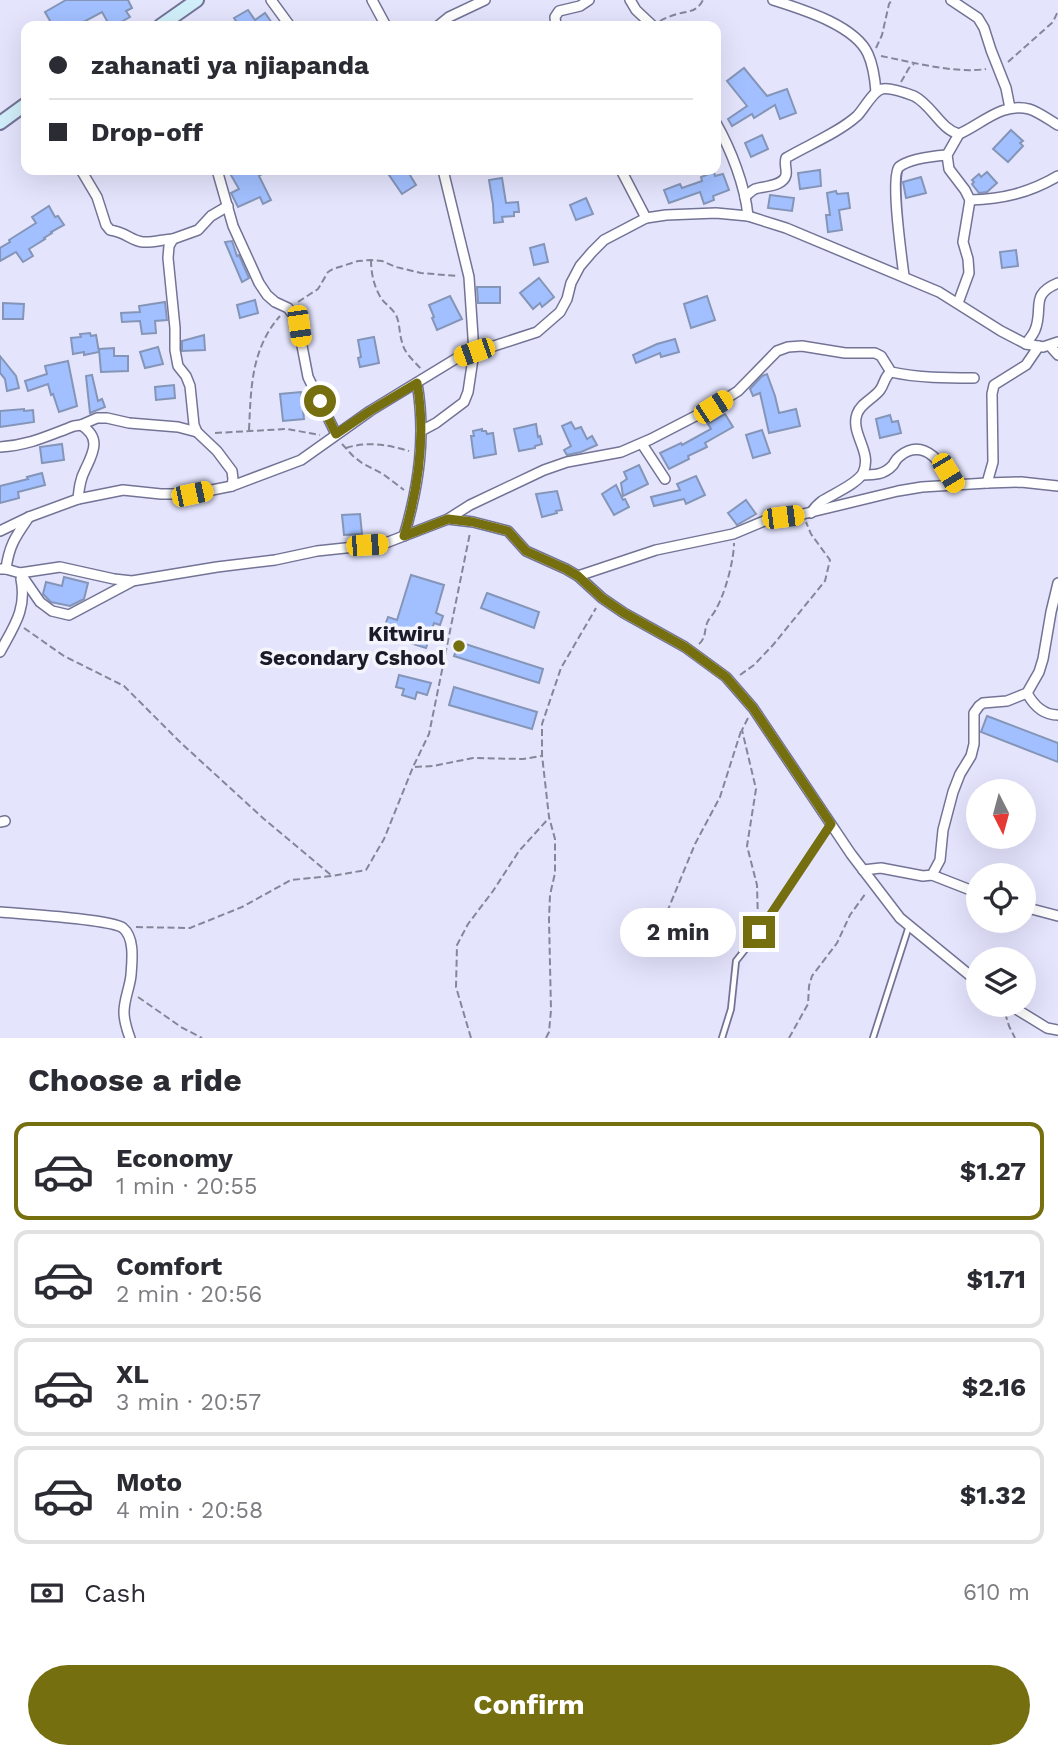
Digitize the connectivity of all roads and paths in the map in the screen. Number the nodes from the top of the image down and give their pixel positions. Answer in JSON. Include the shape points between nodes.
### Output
{"nodes":[{"id":1,"x":197,"y":0,"type":"edge"},
{"id":2,"x":271,"y":0,"type":"edge"},
{"id":3,"x":372,"y":0,"type":"edge"},
{"id":4,"x":485,"y":0,"type":"edge"},
{"id":5,"x":589,"y":0,"type":"edge"},
{"id":6,"x":630,"y":0,"type":"edge"},
{"id":7,"x":703,"y":0,"type":"edge"},
{"id":8,"x":773,"y":0,"type":"edge"},
{"id":9,"x":892,"y":0,"type":"edge"},
{"id":10,"x":951,"y":0,"type":"edge"},
{"id":11,"x":1058,"y":11,"type":"edge"},
{"id":12,"x":167,"y":21,"type":"edge"},
{"id":13,"x":286,"y":21,"type":"edge"},
{"id":14,"x":383,"y":21,"type":"edge"},
{"id":15,"x":452,"y":21,"type":"edge"},
{"id":16,"x":555,"y":21,"type":"edge"},
{"id":17,"x":648,"y":21,"type":"edge"},
{"id":18,"x":660,"y":21,"type":"edge"},
{"id":19,"x":916,"y":63,"type":"junction"},
{"id":20,"x":998,"y":67,"type":"junction"},
{"id":21,"x":894,"y":90,"type":"junction"},
{"id":22,"x":876,"y":92,"type":"junction"},
{"id":23,"x":21,"y":108,"type":"edge"},
{"id":24,"x":1010,"y":108,"type":"junction"},
{"id":25,"x":0,"y":123,"type":"edge"},
{"id":26,"x":1058,"y":125,"type":"edge"},
{"id":27,"x":721,"y":133,"type":"edge"},
{"id":28,"x":959,"y":134,"type":"junction"},
{"id":29,"x":947,"y":155,"type":"junction"},
{"id":30,"x":84,"y":175,"type":"edge"},
{"id":31,"x":219,"y":175,"type":"edge"},
{"id":32,"x":444,"y":175,"type":"edge"},
{"id":33,"x":624,"y":175,"type":"edge"},
{"id":34,"x":1058,"y":176,"type":"edge"},
{"id":35,"x":746,"y":197,"type":"junction"},
{"id":36,"x":970,"y":200,"type":"junction"},
{"id":37,"x":228,"y":206,"type":"junction"},
{"id":38,"x":748,"y":216,"type":"junction"},
{"id":39,"x":646,"y":218,"type":"junction"},
{"id":40,"x":173,"y":239,"type":"junction"},
{"id":41,"x":371,"y":260,"type":"junction"},
{"id":42,"x":904,"y":276,"type":"junction"},
{"id":43,"x":469,"y":277,"type":"junction"},
{"id":44,"x":1058,"y":283,"type":"edge"},
{"id":45,"x":958,"y":303,"type":"junction"},
{"id":46,"x":288,"y":308,"type":"junction"},
{"id":47,"x":1026,"y":344,"type":"junction"},
{"id":48,"x":1054,"y":344,"type":"edge"},
{"id":49,"x":1039,"y":346,"type":"junction"},
{"id":50,"x":474,"y":352,"type":"junction"},
{"id":51,"x":1058,"y":355,"type":"edge"},
{"id":52,"x":891,"y":372,"type":"junction"},
{"id":53,"x":432,"y":374,"type":"junction"},
{"id":54,"x":974,"y":378,"type":"dead end"},
{"id":55,"x":417,"y":383,"type":"junction"},
{"id":56,"x":81,"y":425,"type":"junction"},
{"id":57,"x":250,"y":430,"type":"junction"},
{"id":58,"x":421,"y":431,"type":"junction"},
{"id":59,"x":197,"y":432,"type":"junction"},
{"id":60,"x":334,"y":436,"type":"junction"},
{"id":61,"x":642,"y":444,"type":"junction"},
{"id":62,"x":0,"y":447,"type":"edge"},
{"id":63,"x":346,"y":448,"type":"junction"},
{"id":64,"x":421,"y":454,"type":"junction"},
{"id":65,"x":862,"y":475,"type":"junction"},
{"id":66,"x":665,"y":479,"type":"dead end"},
{"id":67,"x":987,"y":483,"type":"junction"},
{"id":68,"x":232,"y":486,"type":"junction"},
{"id":69,"x":955,"y":486,"type":"junction"},
{"id":70,"x":1058,"y":486,"type":"edge"},
{"id":71,"x":414,"y":498,"type":"junction"},
{"id":72,"x":78,"y":499,"type":"junction"},
{"id":73,"x":807,"y":514,"type":"junction"},
{"id":74,"x":29,"y":517,"type":"junction"},
{"id":75,"x":448,"y":519,"type":"junction"},
{"id":76,"x":473,"y":522,"type":"junction"},
{"id":77,"x":0,"y":531,"type":"edge"},
{"id":78,"x":733,"y":534,"type":"junction"},
{"id":79,"x":404,"y":536,"type":"junction"},
{"id":80,"x":3,"y":569,"type":"edge"},
{"id":81,"x":20,"y":573,"type":"junction"},
{"id":82,"x":578,"y":576,"type":"junction"},
{"id":83,"x":132,"y":581,"type":"junction"},
{"id":84,"x":1058,"y":583,"type":"edge"},
{"id":85,"x":602,"y":598,"type":"junction"},
{"id":86,"x":16,"y":622,"type":"junction"},
{"id":87,"x":685,"y":647,"type":"junction"},
{"id":88,"x":0,"y":652,"type":"edge"},
{"id":89,"x":730,"y":681,"type":"junction"},
{"id":90,"x":1027,"y":693,"type":"junction"},
{"id":91,"x":753,"y":708,"type":"junction"},
{"id":92,"x":1058,"y":715,"type":"edge"},
{"id":93,"x":741,"y":730,"type":"junction"},
{"id":94,"x":542,"y":755,"type":"junction"},
{"id":95,"x":413,"y":766,"type":"junction"},
{"id":96,"x":550,"y":817,"type":"junction"},
{"id":97,"x":831,"y":824,"type":"junction"},
{"id":98,"x":863,"y":870,"type":"junction"},
{"id":99,"x":932,"y":875,"type":"junction"},
{"id":100,"x":332,"y":876,"type":"junction"},
{"id":101,"x":874,"y":884,"type":"junction"},
{"id":102,"x":966,"y":888,"type":"edge"},
{"id":103,"x":1036,"y":910,"type":"edge"},
{"id":104,"x":0,"y":912,"type":"edge"},
{"id":105,"x":667,"y":912,"type":"dead end"},
{"id":106,"x":1058,"y":916,"type":"edge"},
{"id":107,"x":909,"y":925,"type":"junction"},
{"id":108,"x":121,"y":927,"type":"junction"},
{"id":109,"x":759,"y":932,"type":"junction"},
{"id":110,"x":966,"y":972,"type":"edge"},
{"id":111,"x":129,"y":991,"type":"junction"},
{"id":112,"x":1007,"y":1017,"type":"edge"},
{"id":113,"x":1028,"y":1017,"type":"edge"},
{"id":114,"x":1058,"y":1030,"type":"edge"},
{"id":115,"x":130,"y":1038,"type":"edge"},
{"id":116,"x":202,"y":1038,"type":"edge"},
{"id":117,"x":471,"y":1038,"type":"edge"},
{"id":118,"x":546,"y":1038,"type":"edge"},
{"id":119,"x":722,"y":1038,"type":"edge"},
{"id":120,"x":789,"y":1038,"type":"edge"},
{"id":121,"x":873,"y":1038,"type":"edge"},
{"id":122,"x":1015,"y":1038,"type":"edge"}],
"edges":[{"from":1,"to":12,"type":"main road"},
{"from":2,"to":13,"type":"street"},
{"from":3,"to":14,"type":"street"},
{"from":4,"to":15,"type":"street"},
{"from":5,"to":16,"type":"street","via":[[559,11]]},
{"from":6,"to":17,"type":"street"},
{"from":7,"to":18,"type":"path","via":[[692,11]]},
{"from":8,"to":22,"type":"street","via":[[813,13],[860,41],[868,54]]},
{"from":9,"to":19,"type":"path","via":[[872,54]]},
{"from":10,"to":20,"type":"street","via":[[985,27]]},
{"from":11,"to":20,"type":"path","via":[[1053,22],[1014,59]]},
{"from":19,"to":20,"type":"path","via":[[975,71]]},
{"from":19,"to":21,"type":"path"},
{"from":20,"to":24,"type":"street"},
{"from":21,"to":22,"type":"street"},
{"from":21,"to":28,"type":"street","via":[[925,103]]},
{"from":22,"to":35,"type":"street","via":[[850,121],[786,158],[782,181],[752,190]]},
{"from":23,"to":25,"type":"main road"},
{"from":24,"to":26,"type":"street","via":[[1031,109]]},
{"from":24,"to":28,"type":"street"},
{"from":27,"to":35,"type":"street"},
{"from":28,"to":29,"type":"street"},
{"from":29,"to":36,"type":"street","via":[[950,169]]},
{"from":29,"to":42,"type":"street","via":[[915,160],[896,170]]},
{"from":30,"to":40,"type":"street","via":[[110,230],[143,242]]},
{"from":31,"to":37,"type":"street"},
{"from":32,"to":43,"type":"street"},
{"from":33,"to":39,"type":"street"},
{"from":34,"to":36,"type":"street","via":[[1023,192]]},
{"from":35,"to":38,"type":"street"},
{"from":36,"to":45,"type":"street","via":[[963,242],[969,273]]},
{"from":37,"to":40,"type":"street","via":[[198,230]]},
{"from":37,"to":46,"type":"street","via":[[259,283],[275,302]]},
{"from":38,"to":39,"type":"street","via":[[716,213]]},
{"from":38,"to":42,"type":"street"},
{"from":39,"to":50,"type":"street","via":[[604,240],[592,252],[550,322],[527,336]]},
{"from":40,"to":59,"type":"street","via":[[168,258],[175,350],[178,366],[188,380]]},
{"from":41,"to":43,"type":"path","via":[[421,273]]},
{"from":41,"to":46,"type":"path","via":[[333,269],[318,289]]},
{"from":41,"to":53,"type":"path","via":[[377,290],[394,312],[405,350],[421,369]]},
{"from":42,"to":45,"type":"street"},
{"from":43,"to":50,"type":"street"},
{"from":44,"to":47,"type":"street","via":[[1043,291],[1035,331]]},
{"from":45,"to":47,"type":"street"},
{"from":46,"to":57,"type":"path","via":[[260,345],[250,397]]},
{"from":46,"to":60,"type":"street","via":[[299,326],[308,377]]},
{"from":47,"to":49,"type":"street"},
{"from":48,"to":49,"type":"street"},
{"from":48,"to":51,"type":"street"},
{"from":49,"to":67,"type":"street","via":[[1026,365],[994,385],[993,462]]},
{"from":50,"to":53,"type":"street"},
{"from":50,"to":58,"type":"street","via":[[464,402]]},
{"from":52,"to":54,"type":"street"},
{"from":52,"to":61,"type":"street","via":[[875,353],[788,347],[777,351],[738,391]]},
{"from":52,"to":65,"type":"street","via":[[856,417],[865,456]]},
{"from":53,"to":55,"type":"street"},
{"from":55,"to":58,"type":"street"},
{"from":55,"to":60,"type":"street"},
{"from":56,"to":59,"type":"street","via":[[107,418]]},
{"from":56,"to":62,"type":"street","via":[[31,443]]},
{"from":56,"to":72,"type":"street","via":[[90,432],[94,453]]},
{"from":57,"to":59,"type":"path"},
{"from":57,"to":60,"type":"path","via":[[287,429]]},
{"from":58,"to":64,"type":"street"},
{"from":59,"to":68,"type":"street","via":[[232,471]]},
{"from":60,"to":63,"type":"path"},
{"from":60,"to":68,"type":"street","via":[[300,460]]},
{"from":61,"to":66,"type":"street"},
{"from":61,"to":75,"type":"street","via":[[544,470]]},
{"from":63,"to":64,"type":"path","via":[[373,445]]},
{"from":63,"to":71,"type":"path"},
{"from":64,"to":71,"type":"street"},
{"from":65,"to":69,"type":"street","via":[[886,472],[898,457],[919,449],[935,458]]},
{"from":65,"to":73,"type":"street"},
{"from":67,"to":69,"type":"street"},
{"from":67,"to":70,"type":"street"},
{"from":68,"to":72,"type":"street","via":[[192,494],[123,490]]},
{"from":69,"to":73,"type":"street","via":[[898,491]]},
{"from":71,"to":79,"type":"street"},
{"from":72,"to":74,"type":"street"},
{"from":73,"to":78,"type":"street","via":[[769,519]]},
{"from":73,"to":89,"type":"path","via":[[811,534],[830,560],[825,581],[754,665]]},
{"from":74,"to":77,"type":"street"},
{"from":74,"to":80,"type":"street","via":[[8,551]]},
{"from":75,"to":76,"type":"street"},
{"from":75,"to":79,"type":"street"},
{"from":76,"to":82,"type":"street","via":[[508,531],[526,551]]},
{"from":76,"to":95,"type":"path","via":[[429,734]]},
{"from":78,"to":82,"type":"street","via":[[656,550]]},
{"from":78,"to":87,"type":"path","via":[[723,596],[708,621],[704,639],[698,646]]},
{"from":79,"to":83,"type":"street","via":[[383,544]]},
{"from":80,"to":81,"type":"street"},
{"from":81,"to":83,"type":"street","via":[[60,567]]},
{"from":81,"to":83,"type":"street","via":[[40,602],[69,615]]},
{"from":81,"to":86,"type":"street","via":[[23,606]]},
{"from":82,"to":85,"type":"street"},
{"from":84,"to":90,"type":"street","via":[[1043,659]]},
{"from":85,"to":87,"type":"street"},
{"from":85,"to":94,"type":"path","via":[[561,668],[542,724]]},
{"from":86,"to":88,"type":"street"},
{"from":86,"to":100,"type":"path","via":[[64,656],[124,686],[264,819]]},
{"from":87,"to":89,"type":"street"},
{"from":89,"to":91,"type":"street"},
{"from":90,"to":92,"type":"street","via":[[1043,712]]},
{"from":90,"to":99,"type":"street","via":[[976,709],[971,756],[953,792],[940,860]]},
{"from":91,"to":93,"type":"path"},
{"from":91,"to":97,"type":"street"},
{"from":93,"to":105,"type":"path","via":[[720,797]]},
{"from":93,"to":109,"type":"path","via":[[756,789],[747,846],[757,885]]},
{"from":94,"to":95,"type":"path"},
{"from":94,"to":96,"type":"path"},
{"from":95,"to":100,"type":"path","via":[[384,839],[366,870]]},
{"from":96,"to":117,"type":"path","via":[[519,851],[457,945],[456,987]]},
{"from":96,"to":118,"type":"path","via":[[555,873],[550,895],[551,1010]]},
{"from":97,"to":98,"type":"street"},
{"from":97,"to":109,"type":"lane"},
{"from":98,"to":99,"type":"street"},
{"from":98,"to":101,"type":"street"},
{"from":99,"to":102,"type":"street"},
{"from":100,"to":108,"type":"path","via":[[292,880],[190,928]]},
{"from":101,"to":107,"type":"street"},
{"from":101,"to":120,"type":"path","via":[[812,976],[808,1004]]},
{"from":103,"to":106,"type":"street"},
{"from":104,"to":108,"type":"street"},
{"from":107,"to":110,"type":"street"},
{"from":107,"to":121,"type":"lane"},
{"from":108,"to":111,"type":"street","via":[[131,947]]},
{"from":109,"to":119,"type":"lane","via":[[739,955],[732,1009]]},
{"from":111,"to":115,"type":"street","via":[[124,1009]]},
{"from":111,"to":116,"type":"path"},
{"from":112,"to":122,"type":"path"},
{"from":113,"to":114,"type":"street"}]}
